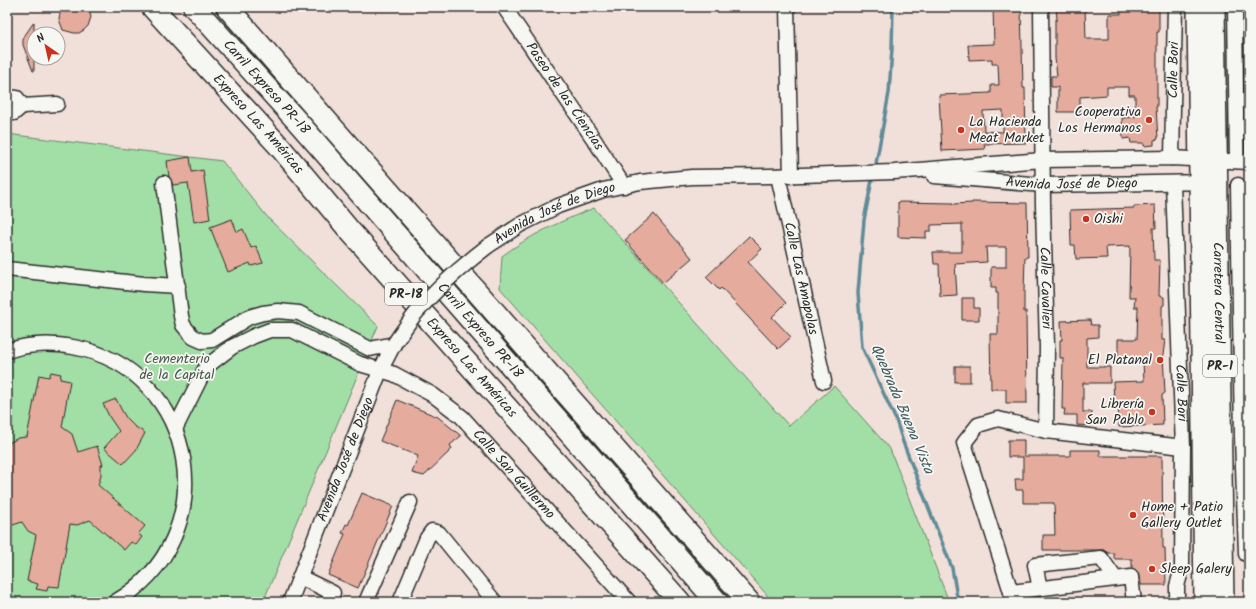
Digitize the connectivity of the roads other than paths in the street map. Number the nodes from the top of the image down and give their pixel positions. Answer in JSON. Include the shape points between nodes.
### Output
{"nodes":[{"id":1,"x":152,"y":7,"type":"edge"},
{"id":2,"x":194,"y":7,"type":"edge"},
{"id":3,"x":227,"y":7,"type":"edge"},
{"id":4,"x":504,"y":7,"type":"edge"},
{"id":5,"x":787,"y":7,"type":"edge"},
{"id":6,"x":1041,"y":7,"type":"edge"},
{"id":7,"x":1175,"y":7,"type":"edge"},
{"id":8,"x":1198,"y":7,"type":"edge"},
{"id":9,"x":1214,"y":7,"type":"edge"},
{"id":10,"x":1235,"y":7,"type":"edge"},
{"id":11,"x":7,"y":97,"type":"edge"},
{"id":12,"x":57,"y":104,"type":"dead end"},
{"id":13,"x":22,"y":106,"type":"junction"},
{"id":14,"x":7,"y":112,"type":"edge"},
{"id":15,"x":1172,"y":158,"type":"junction"},
{"id":16,"x":1043,"y":160,"type":"junction"},
{"id":17,"x":1208,"y":160,"type":"junction"},
{"id":18,"x":1243,"y":162,"type":"edge"},
{"id":19,"x":894,"y":172,"type":"junction"},
{"id":20,"x":785,"y":176,"type":"junction"},
{"id":21,"x":1208,"y":182,"type":"junction"},
{"id":22,"x":164,"y":183,"type":"dead end"},
{"id":23,"x":1173,"y":184,"type":"junction"},
{"id":24,"x":1044,"y":185,"type":"junction"},
{"id":25,"x":624,"y":186,"type":"junction"},
{"id":26,"x":1244,"y":186,"type":"edge"},
{"id":27,"x":7,"y":269,"type":"edge"},
{"id":28,"x":178,"y":286,"type":"junction"},
{"id":29,"x":394,"y":344,"type":"junction"},
{"id":30,"x":7,"y":351,"type":"edge"},
{"id":31,"x":380,"y":371,"type":"junction"},
{"id":32,"x":824,"y":381,"type":"dead end"},
{"id":33,"x":176,"y":429,"type":"junction"},
{"id":34,"x":1046,"y":431,"type":"junction"},
{"id":35,"x":1183,"y":447,"type":"junction"},
{"id":36,"x":410,"y":502,"type":"dead end"},
{"id":37,"x":1246,"y":554,"type":"dead end"},
{"id":38,"x":300,"y":577,"type":"junction"},
{"id":39,"x":1115,"y":578,"type":"junction"},
{"id":40,"x":1040,"y":588,"type":"junction"},
{"id":41,"x":1012,"y":597,"type":"edge"},
{"id":42,"x":626,"y":601,"type":"edge"},
{"id":43,"x":115,"y":602,"type":"edge"},
{"id":44,"x":290,"y":602,"type":"edge"},
{"id":45,"x":329,"y":602,"type":"edge"},
{"id":46,"x":366,"y":602,"type":"edge"},
{"id":47,"x":400,"y":602,"type":"edge"},
{"id":48,"x":495,"y":602,"type":"edge"},
{"id":49,"x":680,"y":602,"type":"edge"},
{"id":50,"x":717,"y":602,"type":"edge"},
{"id":51,"x":749,"y":602,"type":"edge"},
{"id":52,"x":1134,"y":602,"type":"edge"},
{"id":53,"x":1177,"y":602,"type":"edge"},
{"id":54,"x":1205,"y":602,"type":"edge"},
{"id":55,"x":1223,"y":602,"type":"edge"}],
"edges":[{"from":1,"to":49,"type":"highway","name":"Expreso Las Américas","number":"PR-18","via":[[279,146],[355,237]]},
{"from":2,"to":50,"type":"highway","name":"Carril Expreso PR-18"},
{"from":3,"to":51,"type":"highway"},
{"from":4,"to":25,"type":"street","name":"Paseo de las Ciencias"},
{"from":5,"to":20,"type":"street","name":"Calle Las Amapolas"},
{"from":6,"to":16,"type":"street","name":"Calle Cavalieri"},
{"from":7,"to":15,"type":"street","name":"Calle Bori"},
{"from":8,"to":17,"type":"highway","name":"Carretera Central","number":"PR-1"},
{"from":9,"to":17,"type":"highway","name":"Carretera Central","number":"PR-1"},
{"from":10,"to":18,"type":"street"},
{"from":11,"to":13,"type":"street","via":[[17,98]]},
{"from":12,"to":13,"type":"street"},
{"from":13,"to":14,"type":"street","via":[[14,113]]},
{"from":15,"to":16,"type":"street","name":"Avenida José de Diego"},
{"from":15,"to":17,"type":"street","name":"Avenida José de Diego"},
{"from":16,"to":19,"type":"street","name":"Avenida José de Diego"},
{"from":16,"to":24,"type":"street","name":"Calle Cavalieri"},
{"from":17,"to":18,"type":"street","name":"Avenida José de Diego"},
{"from":17,"to":21,"type":"highway","name":"Carretera Central","number":"PR-1"},
{"from":19,"to":20,"type":"street","name":"Avenida José de Diego"},
{"from":19,"to":24,"type":"street","name":"Avenida José de Diego"},
{"from":20,"to":25,"type":"street","name":"Avenida José de Diego","via":[[692,177]]},
{"from":20,"to":32,"type":"street","name":"Calle Las Amapolas"},
{"from":21,"to":23,"type":"street","name":"Avenida José de Diego"},
{"from":21,"to":26,"type":"street","name":"Avenida José de Diego"},
{"from":21,"to":54,"type":"highway","name":"Carretera Central","number":"PR-1"},
{"from":21,"to":55,"type":"highway","name":"Carretera Central","number":"PR-1"},
{"from":22,"to":28,"type":"street"},
{"from":23,"to":24,"type":"street","name":"Avenida José de Diego"},
{"from":23,"to":35,"type":"street","name":"Calle Bori"},
{"from":24,"to":34,"type":"street","name":"Calle Cavalieri"},
{"from":25,"to":29,"type":"street","name":"Avenida José de Diego","bridge":true,"via":[[603,190],[558,206],[520,225],[488,246],[440,287],[415,314]]},
{"from":26,"to":37,"type":"street","via":[[1242,437]]},
{"from":27,"to":28,"type":"street"},
{"from":28,"to":29,"type":"street","via":[[183,325],[193,337],[202,341],[212,340],[249,317],[278,312],[299,313],[370,349]]},
{"from":29,"to":31,"type":"street","name":"Avenida José de Diego"},
{"from":30,"to":33,"type":"street","via":[[52,345],[81,348],[108,358],[143,382],[162,404]]},
{"from":31,"to":33,"type":"street","name":"Calle San Guillermo","via":[[360,364],[292,330],[270,330],[232,347],[206,367]]},
{"from":31,"to":38,"type":"street","name":"Avenida José de Diego"},
{"from":31,"to":42,"type":"street","name":"Calle San Guillermo","via":[[394,374],[433,395],[462,417]]},
{"from":33,"to":43,"type":"street","via":[[184,457],[186,487],[177,530],[156,568],[135,589]]},
{"from":34,"to":35,"type":"street"},
{"from":34,"to":41,"type":"street","via":[[998,419],[978,425],[964,443]]},
{"from":35,"to":53,"type":"street","name":"Calle Bori","via":[[1182,568],[1177,586]]},
{"from":36,"to":46,"type":"street"},
{"from":38,"to":44,"type":"street","name":"Avenida José de Diego"},
{"from":38,"to":45,"type":"street","via":[[333,592]]},
{"from":39,"to":40,"type":"street"},
{"from":39,"to":40,"type":"street","via":[[1101,558],[1035,565]]},
{"from":39,"to":52,"type":"street","via":[[1131,577]]},
{"from":40,"to":41,"type":"street"},
{"from":47,"to":48,"type":"street","via":[[432,531],[439,533]]}]}
